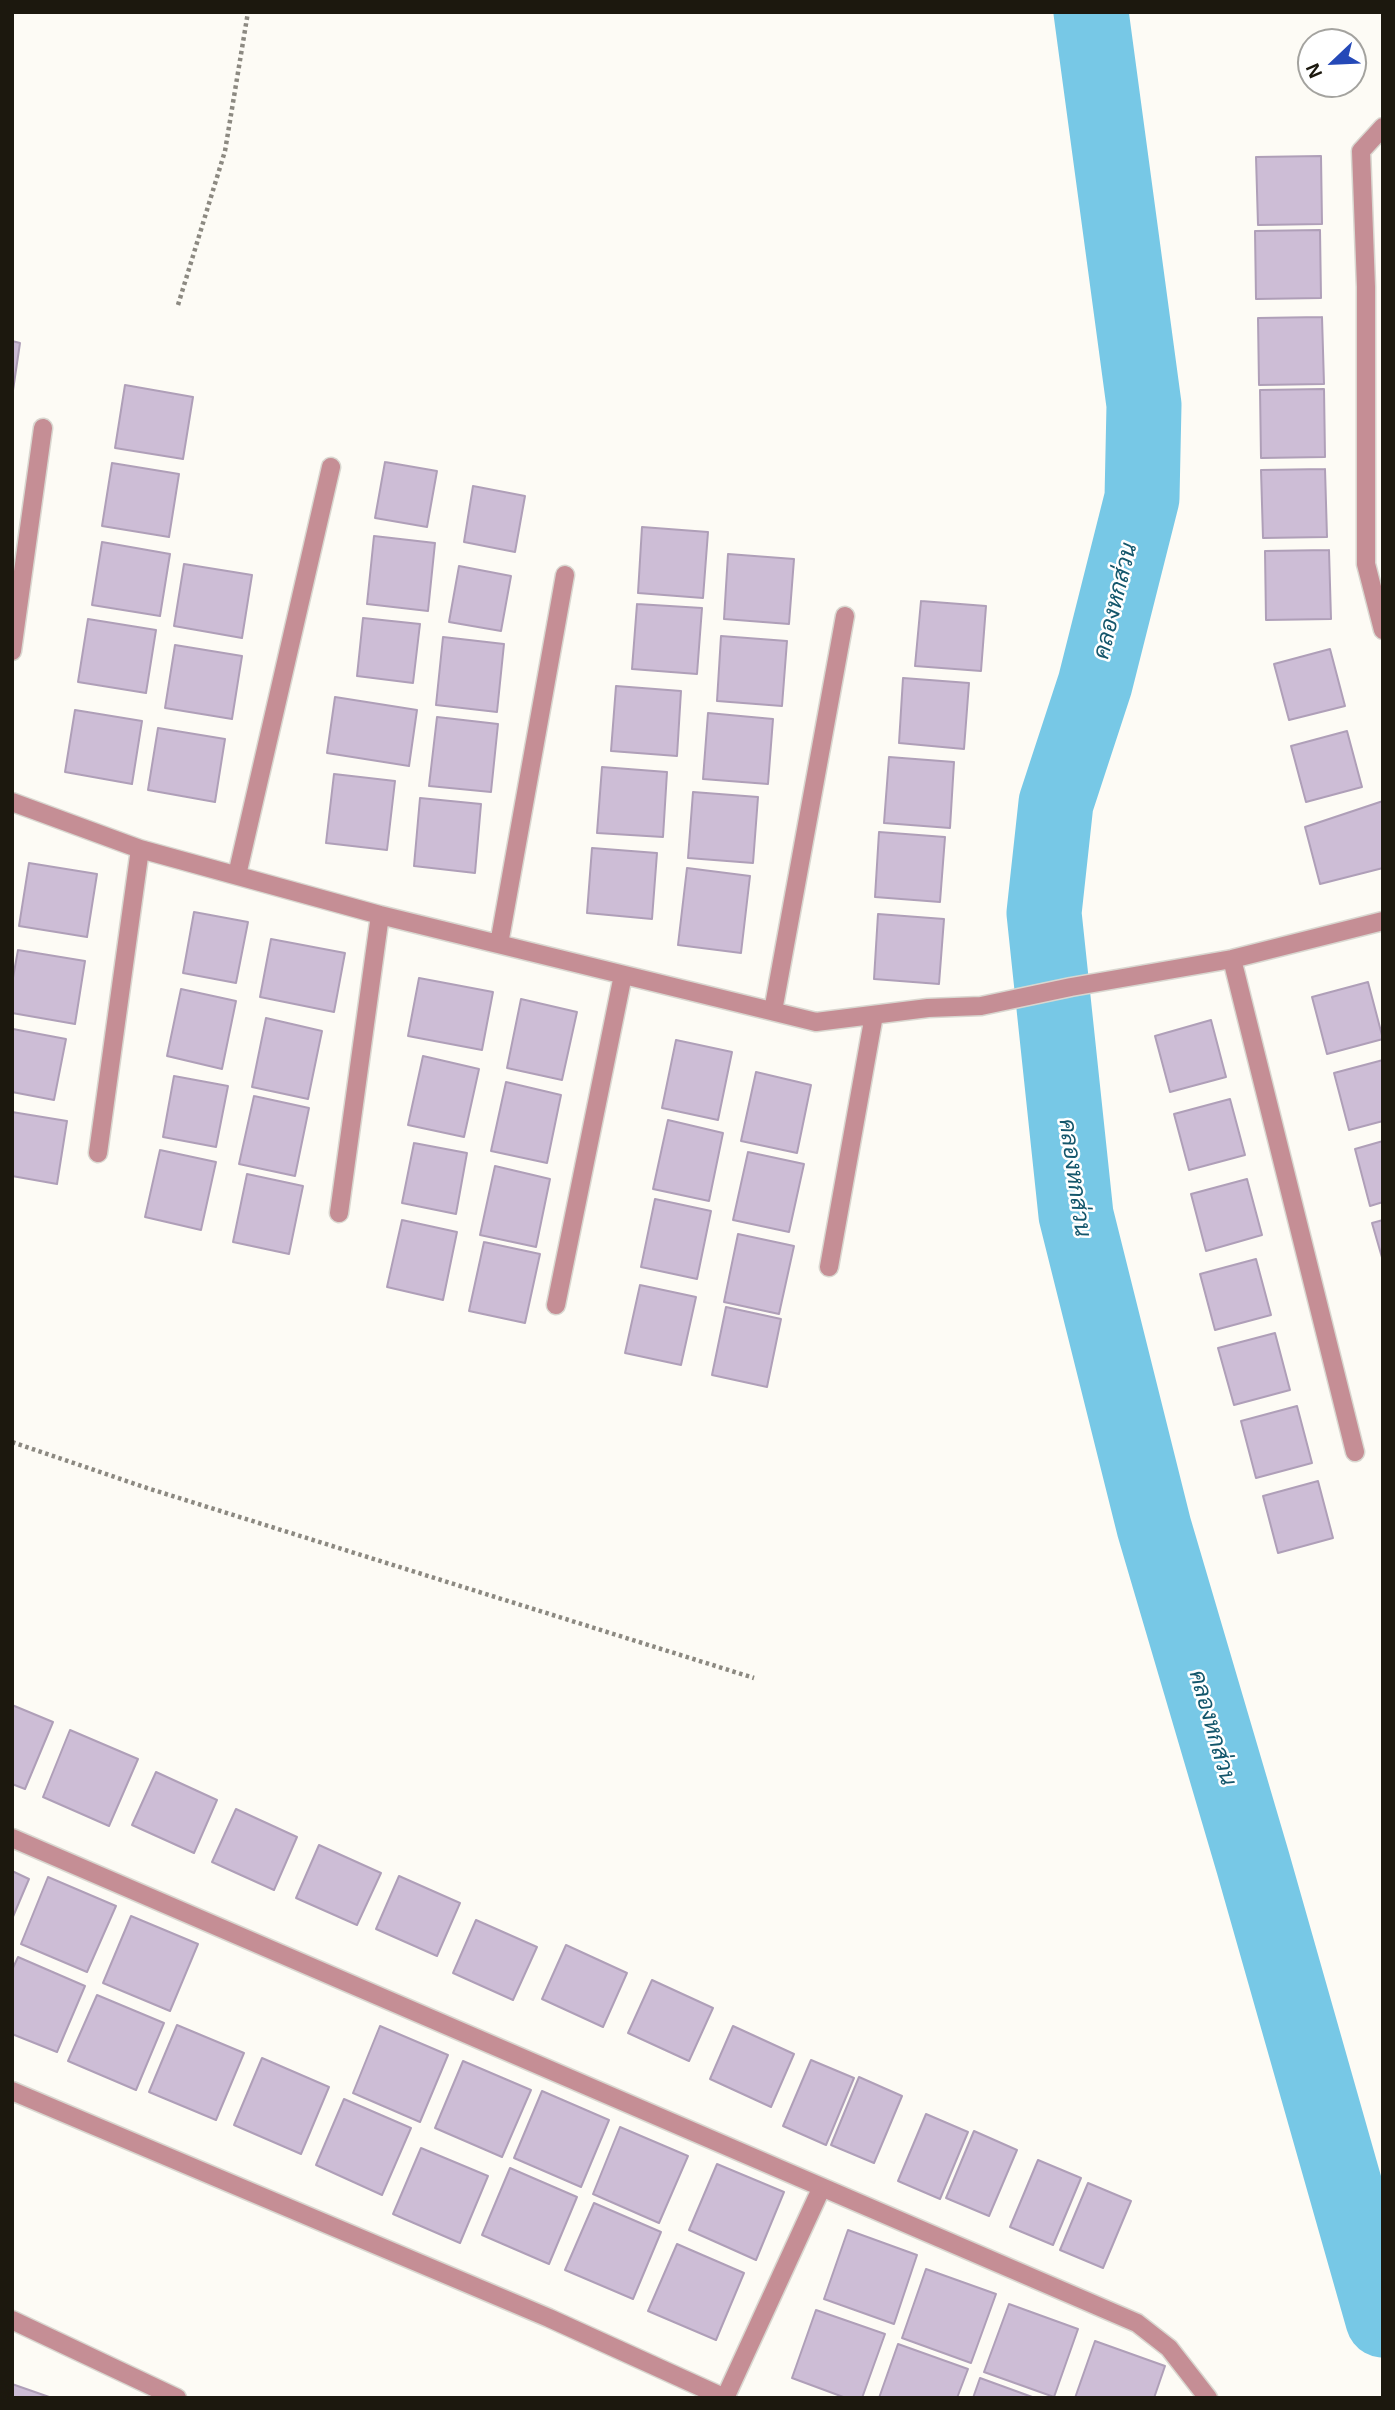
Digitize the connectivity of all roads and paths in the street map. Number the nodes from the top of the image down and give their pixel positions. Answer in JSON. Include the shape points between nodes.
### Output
{"nodes":[{"id":1,"x":248,"y":12,"type":"edge"},
{"id":2,"x":1383,"y":127,"type":"edge"},
{"id":3,"x":178,"y":305,"type":"dead end"},
{"id":4,"x":43,"y":428,"type":"dead end"},
{"id":5,"x":331,"y":467,"type":"dead end"},
{"id":6,"x":565,"y":575,"type":"dead end"},
{"id":7,"x":845,"y":616,"type":"dead end"},
{"id":8,"x":1383,"y":630,"type":"edge"},
{"id":9,"x":12,"y":651,"type":"edge"},
{"id":10,"x":12,"y":802,"type":"edge"},
{"id":11,"x":140,"y":849,"type":"junction"},
{"id":12,"x":237,"y":875,"type":"junction"},
{"id":13,"x":380,"y":915,"type":"junction"},
{"id":14,"x":1383,"y":921,"type":"edge"},
{"id":15,"x":499,"y":944,"type":"junction"},
{"id":16,"x":1232,"y":959,"type":"junction"},
{"id":17,"x":623,"y":975,"type":"junction"},
{"id":18,"x":773,"y":1012,"type":"junction"},
{"id":19,"x":874,"y":1015,"type":"junction"},
{"id":20,"x":98,"y":1153,"type":"dead end"},
{"id":21,"x":339,"y":1213,"type":"dead end"},
{"id":22,"x":830,"y":1267,"type":"dead end"},
{"id":23,"x":556,"y":1305,"type":"dead end"},
{"id":24,"x":12,"y":1442,"type":"edge"},
{"id":25,"x":1355,"y":1452,"type":"dead end"},
{"id":26,"x":754,"y":1678,"type":"dead end"},
{"id":27,"x":12,"y":1838,"type":"edge"},
{"id":28,"x":12,"y":2091,"type":"edge"},
{"id":29,"x":821,"y":2189,"type":"junction"},
{"id":30,"x":12,"y":2320,"type":"edge"},
{"id":31,"x":177,"y":2398,"type":"edge"},
{"id":32,"x":725,"y":2398,"type":"edge"},
{"id":33,"x":1208,"y":2398,"type":"edge"}],
"edges":[{"from":1,"to":3,"type":"path","via":[[225,151]]},
{"from":2,"to":8,"type":"street","via":[[1361,151],[1366,564]]},
{"from":4,"to":9,"type":"street"},
{"from":5,"to":12,"type":"street"},
{"from":6,"to":15,"type":"street"},
{"from":7,"to":18,"type":"street"},
{"from":10,"to":11,"type":"street"},
{"from":11,"to":12,"type":"street"},
{"from":11,"to":20,"type":"street"},
{"from":12,"to":13,"type":"street"},
{"from":13,"to":15,"type":"street"},
{"from":13,"to":21,"type":"street"},
{"from":14,"to":16,"type":"street"},
{"from":15,"to":17,"type":"street"},
{"from":16,"to":19,"type":"street","via":[[981,1006]]},
{"from":16,"to":25,"type":"street"},
{"from":17,"to":18,"type":"street"},
{"from":17,"to":23,"type":"street"},
{"from":18,"to":19,"type":"street","via":[[816,1022]]},
{"from":19,"to":22,"type":"street"},
{"from":24,"to":26,"type":"path","via":[[160,1493]]},
{"from":27,"to":29,"type":"street"},
{"from":28,"to":32,"type":"street","via":[[549,2318]]},
{"from":29,"to":32,"type":"street"},
{"from":29,"to":33,"type":"street","via":[[1136,2323],[1169,2348]]},
{"from":30,"to":31,"type":"street"}]}
